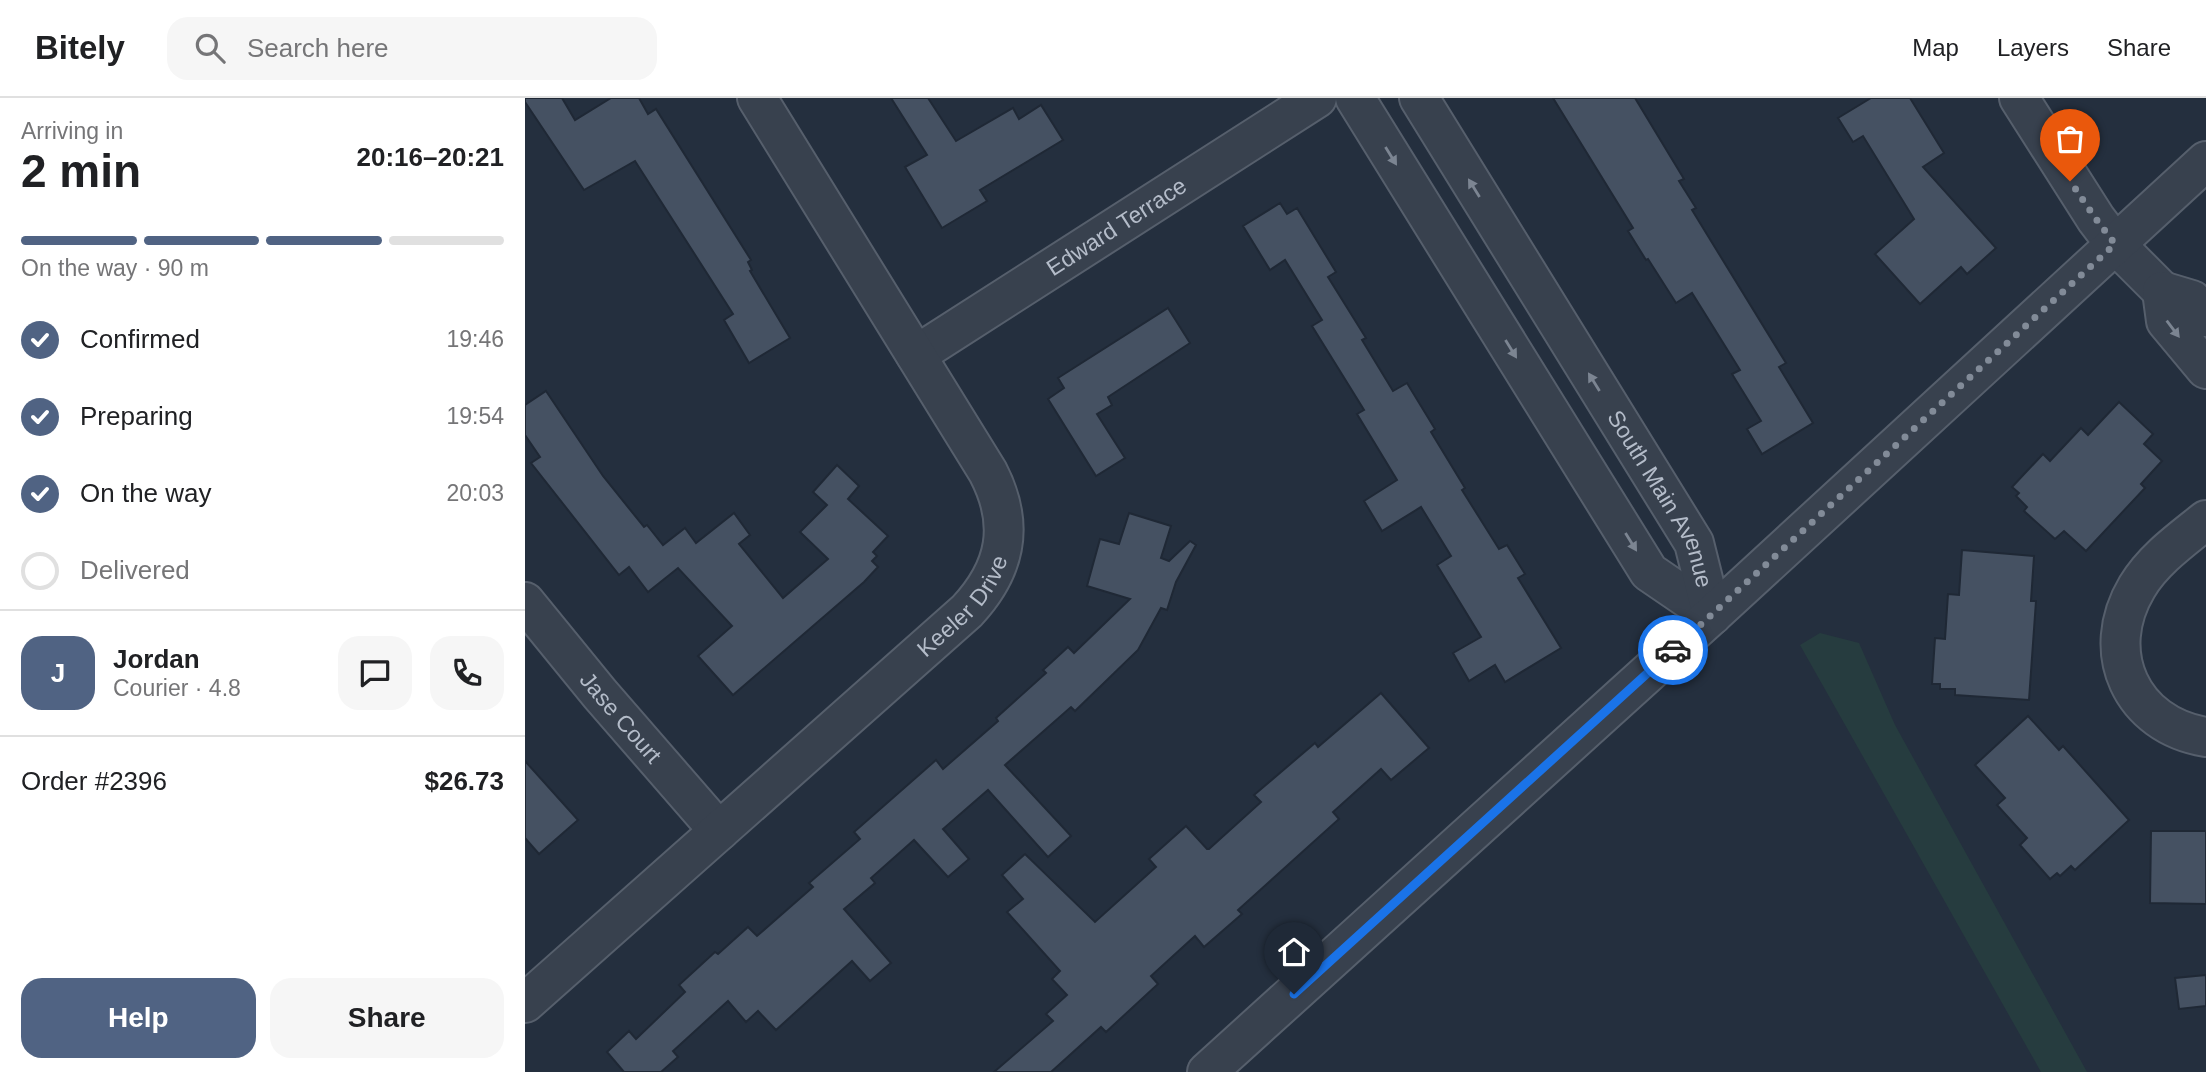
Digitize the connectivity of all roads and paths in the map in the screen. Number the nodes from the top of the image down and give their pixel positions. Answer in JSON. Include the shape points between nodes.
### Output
{"nodes":[{"id":1,"x":757,"y":98,"type":"edge"},
{"id":2,"x":1317,"y":98,"type":"edge"},
{"id":3,"x":1355,"y":98,"type":"edge"},
{"id":4,"x":1419,"y":98,"type":"edge"},
{"id":5,"x":2019,"y":98,"type":"edge"},
{"id":6,"x":2206,"y":161,"type":"edge"},
{"id":7,"x":2115,"y":244,"type":"junction"},
{"id":8,"x":2162,"y":291,"type":"junction"},
{"id":9,"x":2206,"y":317,"type":"edge"},
{"id":10,"x":916,"y":355,"type":"junction"},
{"id":11,"x":2206,"y":369,"type":"edge"},
{"id":12,"x":2206,"y":520,"type":"edge"},
{"id":13,"x":525,"y":602,"type":"edge"},
{"id":14,"x":1712,"y":615,"type":"junction"},
{"id":15,"x":2206,"y":737,"type":"edge"},
{"id":16,"x":719,"y":831,"type":"junction"},
{"id":17,"x":525,"y":1003,"type":"edge"},
{"id":18,"x":1207,"y":1072,"type":"edge"}],
"edges":[{"from":1,"to":10,"type":"street","name":"Keeler Drive"},
{"from":2,"to":10,"type":"street","name":"Edward Terrace"},
{"from":3,"to":14,"type":"street","name":"South Main Avenue","one_way":true,"via":[[1649,572]]},
{"from":14,"to":4,"type":"street","name":"South Main Avenue","one_way":true,"via":[[1694,544]]},
{"from":5,"to":7,"type":"street","via":[[2081,199]]},
{"from":6,"to":7,"type":"street"},
{"from":7,"to":8,"type":"street"},
{"from":7,"to":14,"type":"street"},
{"from":8,"to":9,"type":"street","via":[[2192,300]]},
{"from":8,"to":11,"type":"street","one_way":true,"via":[[2167,321]]},
{"from":10,"to":16,"type":"street","name":"Keeler Drive","via":[[988,472],[1000,500],[1003,545],[994,574],[967,611]]},
{"from":12,"to":15,"type":"street","via":[[2141,582],[2128,603],[2119,651],[2130,685],[2145,708],[2172,727]]},
{"from":13,"to":16,"type":"street","name":"Jase Court"},
{"from":14,"to":18,"type":"street"},
{"from":16,"to":17,"type":"street","name":"Keeler Drive"}]}
